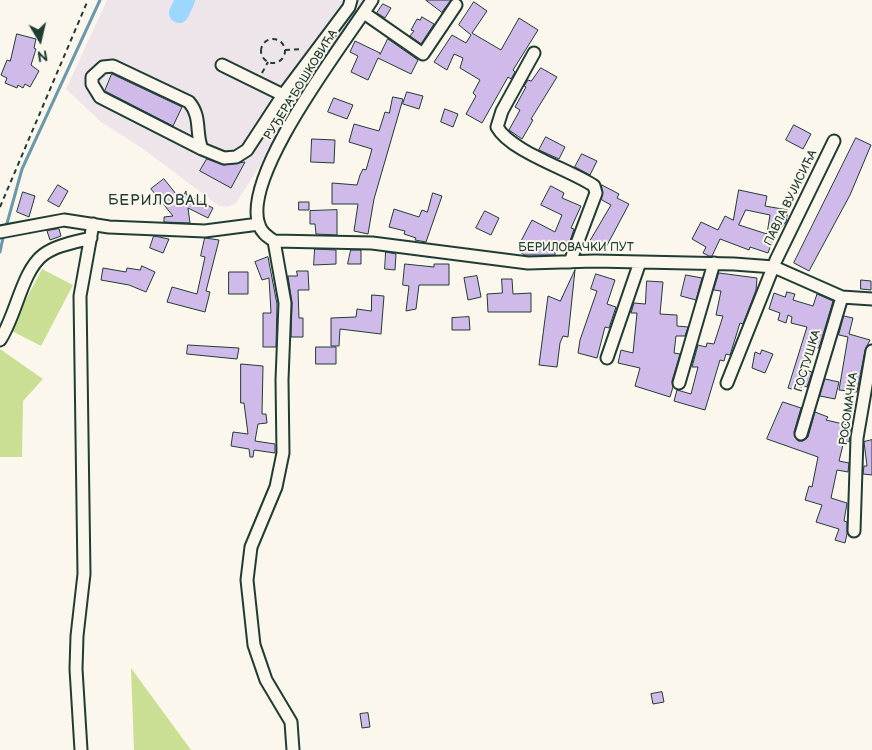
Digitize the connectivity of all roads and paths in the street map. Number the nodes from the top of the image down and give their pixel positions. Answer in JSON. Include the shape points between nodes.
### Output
{"nodes":[{"id":1,"x":88,"y":0,"type":"edge"},
{"id":2,"x":351,"y":0,"type":"edge"},
{"id":3,"x":372,"y":0,"type":"edge"},
{"id":4,"x":456,"y":4,"type":"dead end"},
{"id":5,"x":364,"y":13,"type":"junction"},
{"id":6,"x":318,"y":48,"type":"junction"},
{"id":7,"x":285,"y":50,"type":"junction"},
{"id":8,"x":534,"y":53,"type":"dead end"},
{"id":9,"x":222,"y":65,"type":"dead end"},
{"id":10,"x":283,"y":95,"type":"junction"},
{"id":11,"x":834,"y":141,"type":"dead end"},
{"id":12,"x":202,"y":149,"type":"junction"},
{"id":13,"x":0,"y":207,"type":"edge"},
{"id":14,"x":93,"y":224,"type":"junction"},
{"id":15,"x":259,"y":224,"type":"junction"},
{"id":16,"x":4,"y":231,"type":"edge"},
{"id":17,"x":91,"y":238,"type":"junction"},
{"id":18,"x":274,"y":241,"type":"junction"},
{"id":19,"x":570,"y":262,"type":"junction"},
{"id":20,"x":640,"y":262,"type":"junction"},
{"id":21,"x":714,"y":263,"type":"junction"},
{"id":22,"x":774,"y":267,"type":"junction"},
{"id":23,"x":842,"y":297,"type":"junction"},
{"id":24,"x":872,"y":299,"type":"edge"},
{"id":25,"x":0,"y":340,"type":"edge"},
{"id":26,"x":872,"y":351,"type":"edge"},
{"id":27,"x":608,"y":358,"type":"dead end"},
{"id":28,"x":679,"y":383,"type":"dead end"},
{"id":29,"x":727,"y":383,"type":"dead end"},
{"id":30,"x":801,"y":434,"type":"dead end"},
{"id":31,"x":854,"y":531,"type":"dead end"},
{"id":32,"x":81,"y":750,"type":"edge"},
{"id":33,"x":293,"y":750,"type":"edge"}],
"edges":[{"from":1,"to":13,"type":"path"},
{"from":2,"to":6,"type":"street"},
{"from":3,"to":5,"type":"street","name":"РУЂЕРА БОШКОВИЋА"},
{"from":4,"to":5,"type":"street","via":[[422,54]]},
{"from":5,"to":15,"type":"street","name":"РУЂЕРА БОШКОВИЋА","via":[[277,147],[258,196]]},
{"from":6,"to":7,"type":"path"},
{"from":6,"to":10,"type":"street"},
{"from":7,"to":7,"type":"path","via":[[282,43],[274,39],[266,41],[261,51],[266,61],[273,63],[280,61]]},
{"from":8,"to":19,"type":"street","via":[[502,111],[497,127],[503,135],[535,156],[594,186],[596,193]]},
{"from":9,"to":10,"type":"street"},
{"from":10,"to":12,"type":"street","via":[[247,150],[236,157],[224,158]]},
{"from":11,"to":22,"type":"street","name":"ПАВЛА ВУЈИСИЋА"},
{"from":12,"to":12,"type":"street","via":[[100,97],[92,84],[92,77],[103,67],[114,66],[189,102],[196,110]]},
{"from":14,"to":15,"type":"street","via":[[205,231]]},
{"from":14,"to":16,"type":"street","via":[[64,220]]},
{"from":14,"to":17,"type":"street"},
{"from":15,"to":18,"type":"street","via":[[265,235]]},
{"from":17,"to":25,"type":"street","via":[[44,255],[28,274],[8,329]]},
{"from":17,"to":32,"type":"street","via":[[80,296],[84,574],[76,669]]},
{"from":18,"to":19,"type":"street","name":"БЕРИЛОВАЧКИ ПУТ","via":[[364,242],[528,264]]},
{"from":18,"to":33,"type":"street","via":[[285,303],[283,453],[276,486],[251,547],[247,580],[254,645],[266,680],[290,722]]},
{"from":19,"to":20,"type":"street","name":"БЕРИЛОВАЧКИ ПУТ"},
{"from":20,"to":21,"type":"street","name":"БЕРИЛОВАЧКИ ПУТ"},
{"from":20,"to":27,"type":"street"},
{"from":21,"to":22,"type":"street","name":"БЕРИЛОВАЧКИ ПУТ"},
{"from":21,"to":28,"type":"street"},
{"from":22,"to":23,"type":"street","name":"БЕРИЛОВАЧКИ ПУТ"},
{"from":22,"to":29,"type":"street","name":"ПАВЛА ВУЈИСИЋА"},
{"from":23,"to":24,"type":"street","name":"БЕРИЛОВАЧКИ ПУТ"},
{"from":23,"to":30,"type":"street","name":"ГОСТУШКА"},
{"from":26,"to":31,"type":"street","name":"РОСОМАЧКА","via":[[857,438]]}]}
